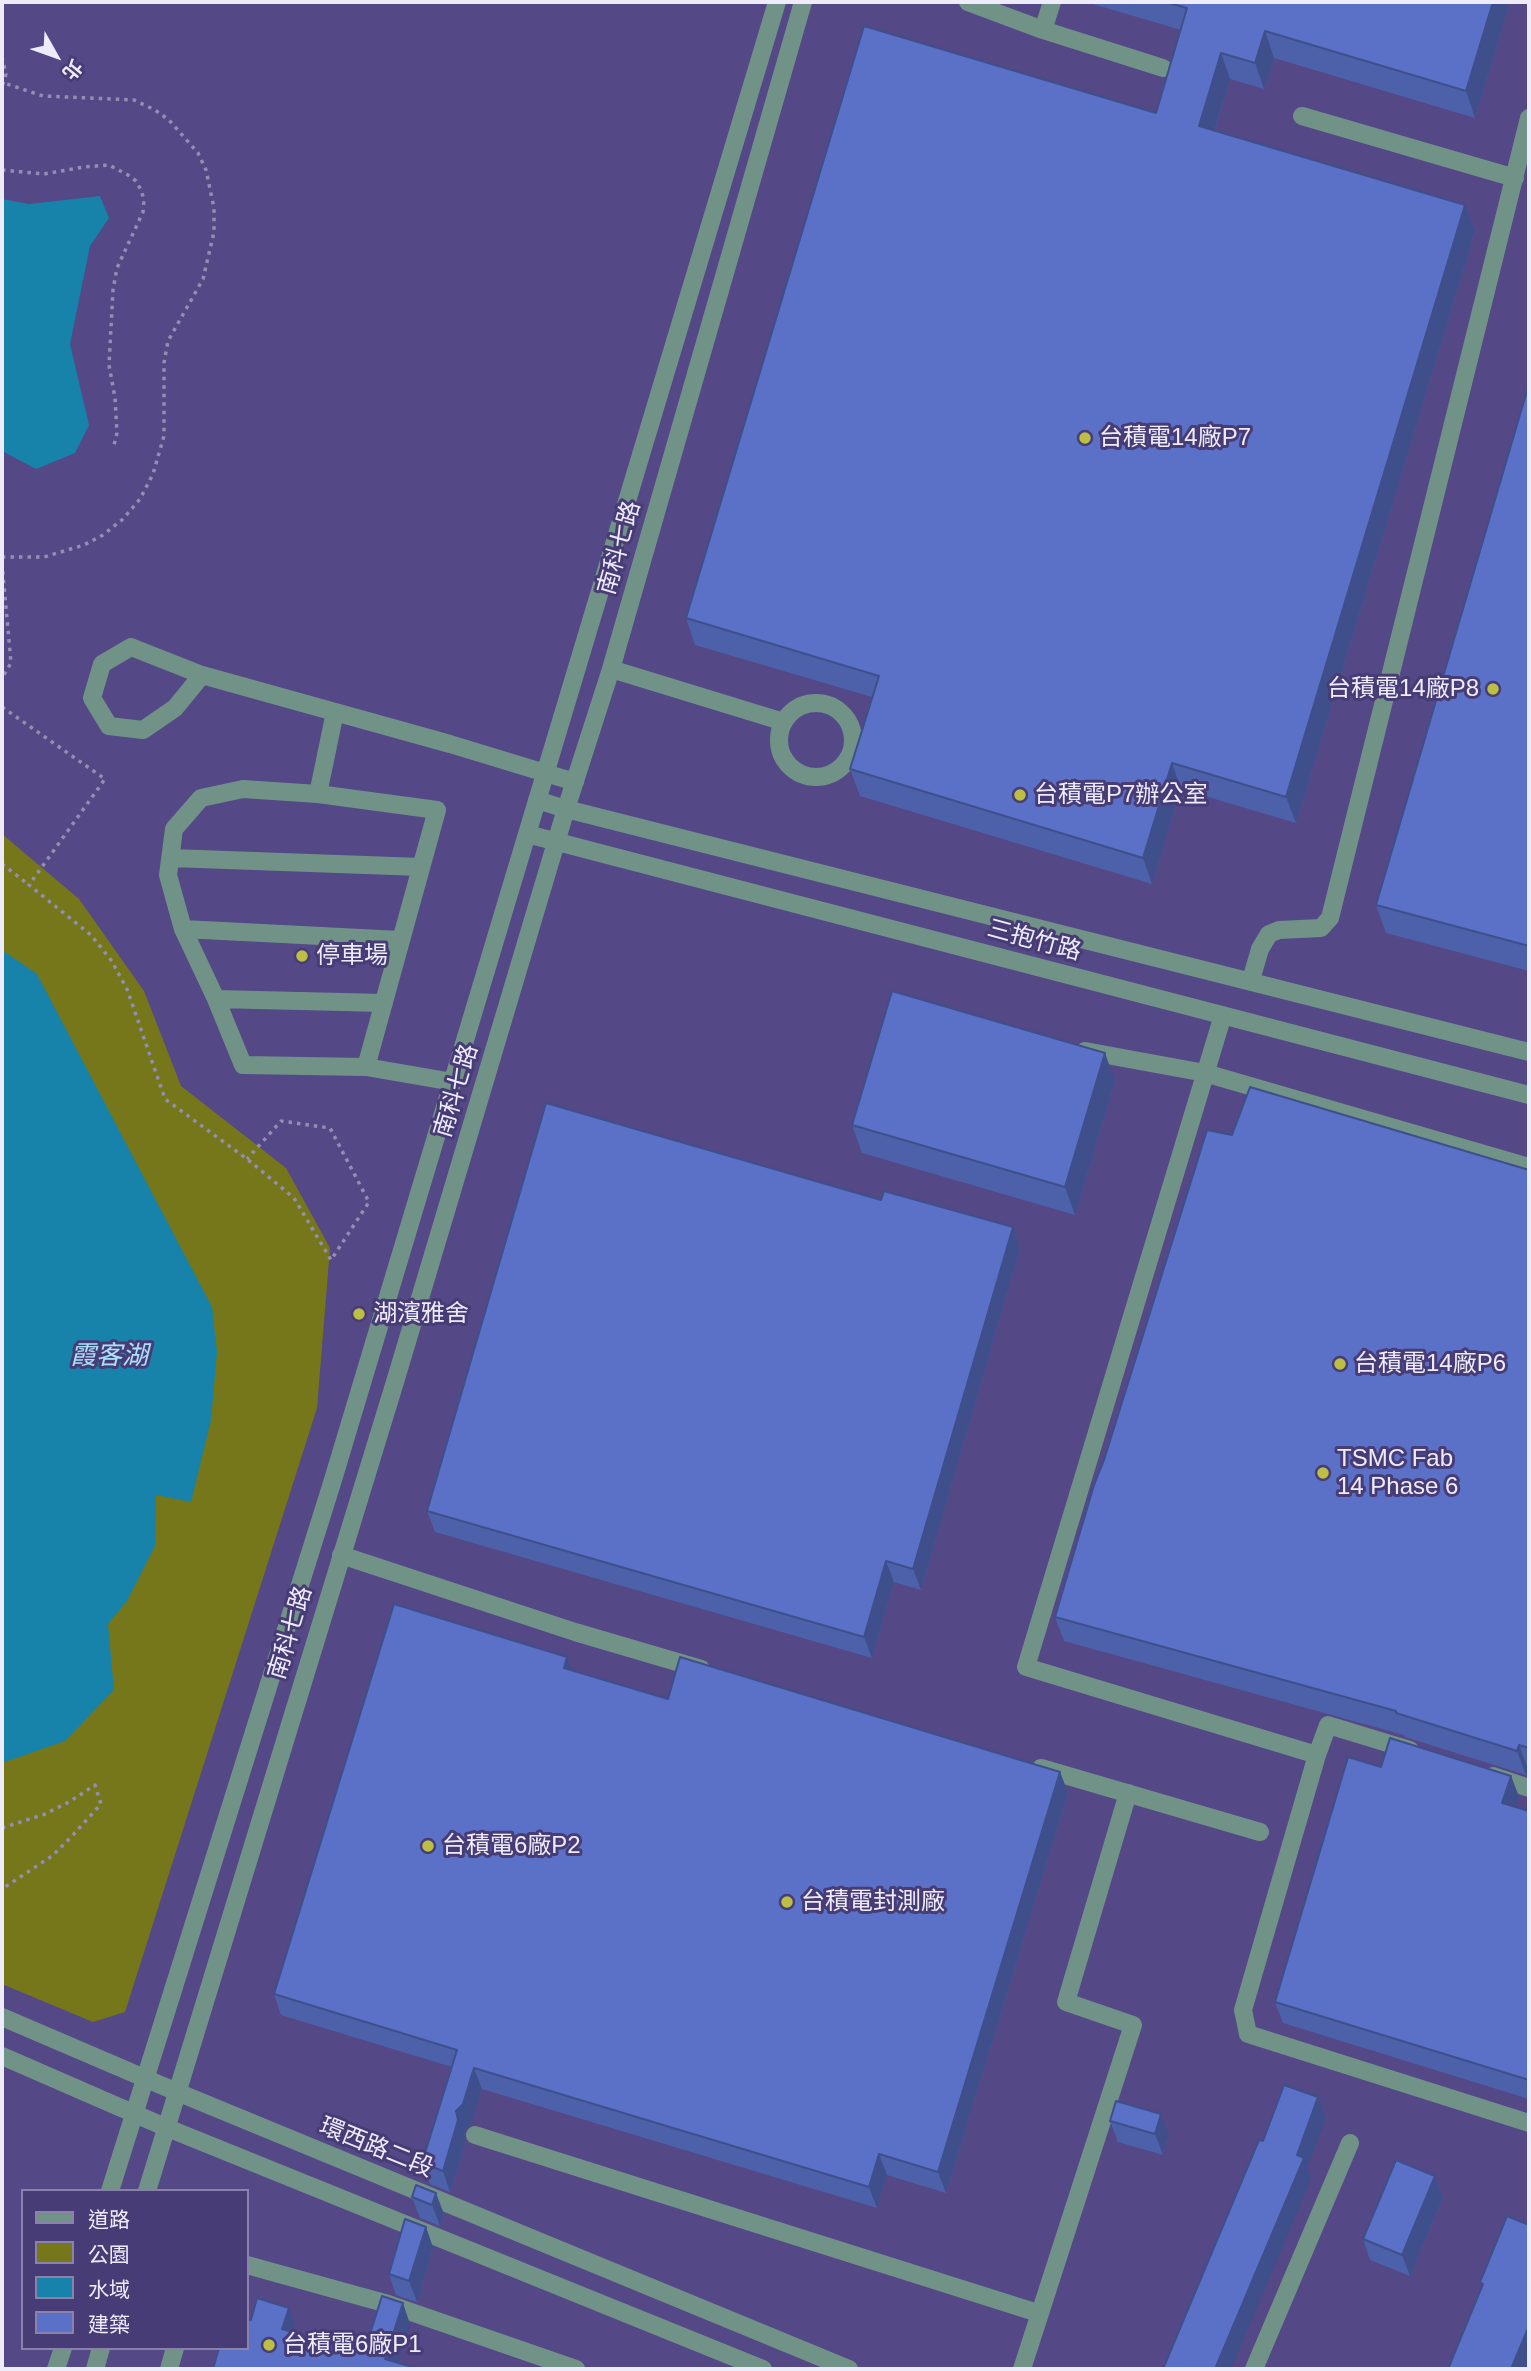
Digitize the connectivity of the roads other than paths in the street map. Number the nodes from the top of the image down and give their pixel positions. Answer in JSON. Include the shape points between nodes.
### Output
{"nodes":[{"id":1,"x":777,"y":2,"type":"edge"},
{"id":2,"x":803,"y":2,"type":"edge"},
{"id":3,"x":968,"y":2,"type":"edge"},
{"id":4,"x":1052,"y":2,"type":"edge"},
{"id":5,"x":1043,"y":30,"type":"junction"},
{"id":6,"x":1163,"y":68,"type":"dead end"},
{"id":7,"x":1302,"y":116,"type":"dead end"},
{"id":8,"x":1529,"y":118,"type":"edge"},
{"id":9,"x":1515,"y":178,"type":"junction"},
{"id":10,"x":611,"y":669,"type":"junction"},
{"id":11,"x":202,"y":675,"type":"junction"},
{"id":12,"x":335,"y":712,"type":"junction"},
{"id":13,"x":784,"y":722,"type":"junction"},
{"id":14,"x":546,"y":772,"type":"junction"},
{"id":15,"x":575,"y":782,"type":"junction"},
{"id":16,"x":318,"y":794,"type":"junction"},
{"id":17,"x":537,"y":800,"type":"junction"},
{"id":18,"x":566,"y":809,"type":"junction"},
{"id":19,"x":527,"y":834,"type":"junction"},
{"id":20,"x":556,"y":842,"type":"junction"},
{"id":21,"x":170,"y":858,"type":"junction"},
{"id":22,"x":421,"y":867,"type":"junction"},
{"id":23,"x":183,"y":929,"type":"junction"},
{"id":24,"x":400,"y":940,"type":"junction"},
{"id":25,"x":1251,"y":980,"type":"junction"},
{"id":26,"x":216,"y":999,"type":"junction"},
{"id":27,"x":384,"y":1003,"type":"junction"},
{"id":28,"x":1223,"y":1015,"type":"junction"},
{"id":29,"x":1068,"y":1048,"type":"edge"},
{"id":30,"x":1529,"y":1052,"type":"edge"},
{"id":31,"x":366,"y":1067,"type":"junction"},
{"id":32,"x":1205,"y":1073,"type":"junction"},
{"id":33,"x":453,"y":1082,"type":"junction"},
{"id":34,"x":1529,"y":1096,"type":"edge"},
{"id":35,"x":1529,"y":1167,"type":"edge"},
{"id":36,"x":332,"y":1483,"type":"junction"},
{"id":37,"x":362,"y":1491,"type":"junction"},
{"id":38,"x":341,"y":1555,"type":"junction"},
{"id":39,"x":720,"y":1674,"type":"edge"},
{"id":40,"x":1317,"y":1755,"type":"junction"},
{"id":41,"x":1429,"y":1756,"type":"edge"},
{"id":42,"x":1022,"y":1762,"type":"edge"},
{"id":43,"x":1479,"y":1772,"type":"edge"},
{"id":44,"x":1529,"y":1788,"type":"edge"},
{"id":45,"x":1128,"y":1793,"type":"junction"},
{"id":46,"x":1261,"y":1832,"type":"dead end"},
{"id":47,"x":2,"y":2017,"type":"edge"},
{"id":48,"x":2,"y":2056,"type":"edge"},
{"id":49,"x":144,"y":2078,"type":"junction"},
{"id":50,"x":177,"y":2092,"type":"junction"},
{"id":51,"x":134,"y":2113,"type":"junction"},
{"id":52,"x":1529,"y":2123,"type":"edge"},
{"id":53,"x":165,"y":2127,"type":"junction"},
{"id":54,"x":475,"y":2135,"type":"dead end"},
{"id":55,"x":1350,"y":2143,"type":"dead end"},
{"id":56,"x":111,"y":2189,"type":"edge"},
{"id":57,"x":148,"y":2189,"type":"edge"},
{"id":58,"x":248,"y":2265,"type":"edge"},
{"id":59,"x":1038,"y":2313,"type":"junction"},
{"id":60,"x":61,"y":2350,"type":"edge"},
{"id":61,"x":100,"y":2350,"type":"edge"},
{"id":62,"x":174,"y":2350,"type":"edge"},
{"id":63,"x":56,"y":2369,"type":"edge"},
{"id":64,"x":95,"y":2369,"type":"edge"},
{"id":65,"x":169,"y":2369,"type":"edge"},
{"id":66,"x":576,"y":2369,"type":"edge"},
{"id":67,"x":764,"y":2369,"type":"edge"},
{"id":68,"x":849,"y":2369,"type":"edge"},
{"id":69,"x":1022,"y":2369,"type":"edge"},
{"id":70,"x":1254,"y":2369,"type":"edge"}],
"edges":[{"from":1,"to":14,"type":"street","name":"南科七路"},
{"from":2,"to":10,"type":"street","name":"南科七路"},
{"from":3,"to":5,"type":"street"},
{"from":4,"to":5,"type":"street"},
{"from":5,"to":6,"type":"street"},
{"from":7,"to":9,"type":"street"},
{"from":8,"to":9,"type":"street"},
{"from":9,"to":25,"type":"street","via":[[1330,918],[1321,928],[1269,934]]},
{"from":10,"to":13,"type":"street"},
{"from":10,"to":15,"type":"street","name":"南科七路"},
{"from":11,"to":11,"type":"street","via":[[175,708],[143,730],[109,726],[92,698],[102,664],[131,647]]},
{"from":11,"to":12,"type":"street"},
{"from":12,"to":14,"type":"street"},
{"from":12,"to":16,"type":"street"},
{"from":13,"to":13,"type":"street","via":[[780,752],[800,774],[829,775],[846,763],[853,744],[850,724],[837,709],[807,704]]},
{"from":14,"to":15,"type":"street"},
{"from":14,"to":17,"type":"street","name":"南科七路"},
{"from":15,"to":18,"type":"street","name":"南科七路"},
{"from":16,"to":21,"type":"street","via":[[243,789],[201,798],[174,829]]},
{"from":16,"to":22,"type":"street","via":[[437,810]]},
{"from":17,"to":18,"type":"street","name":"三抱竹路"},
{"from":17,"to":19,"type":"street","name":"南科七路"},
{"from":18,"to":20,"type":"street","name":"南科七路"},
{"from":18,"to":25,"type":"street","name":"三抱竹路"},
{"from":19,"to":20,"type":"street","name":"三抱竹路"},
{"from":19,"to":33,"type":"street","name":"南科七路"},
{"from":20,"to":28,"type":"street","name":"三抱竹路"},
{"from":20,"to":37,"type":"street","name":"南科七路"},
{"from":21,"to":22,"type":"street"},
{"from":21,"to":23,"type":"street","via":[[168,875]]},
{"from":22,"to":24,"type":"street"},
{"from":23,"to":24,"type":"street"},
{"from":23,"to":26,"type":"street"},
{"from":24,"to":27,"type":"street"},
{"from":25,"to":30,"type":"street","name":"三抱竹路"},
{"from":26,"to":27,"type":"street"},
{"from":26,"to":31,"type":"street","via":[[243,1065]]},
{"from":27,"to":31,"type":"street"},
{"from":28,"to":32,"type":"street"},
{"from":28,"to":34,"type":"street","name":"三抱竹路"},
{"from":29,"to":32,"type":"street"},
{"from":31,"to":33,"type":"street"},
{"from":32,"to":35,"type":"street"},
{"from":32,"to":40,"type":"street","via":[[1026,1667]]},
{"from":33,"to":36,"type":"street","name":"南科七路"},
{"from":36,"to":37,"type":"street"},
{"from":36,"to":49,"type":"street","name":"南科七路"},
{"from":37,"to":38,"type":"street","name":"南科七路"},
{"from":38,"to":39,"type":"street"},
{"from":38,"to":50,"type":"street","name":"南科七路"},
{"from":40,"to":41,"type":"street","via":[[1328,1725]]},
{"from":40,"to":52,"type":"street","via":[[1243,2010],[1248,2034]]},
{"from":42,"to":45,"type":"street"},
{"from":43,"to":44,"type":"street"},
{"from":45,"to":46,"type":"street"},
{"from":45,"to":59,"type":"street","via":[[1066,2002],[1133,2025]]},
{"from":47,"to":49,"type":"street","name":"環西路二段"},
{"from":48,"to":51,"type":"street"},
{"from":49,"to":50,"type":"street","name":"環西路二段"},
{"from":49,"to":51,"type":"street","name":"南科七路"},
{"from":50,"to":53,"type":"street","name":"南科七路"},
{"from":50,"to":68,"type":"street","name":"環西路二段"},
{"from":51,"to":53,"type":"street"},
{"from":51,"to":56,"type":"street"},
{"from":53,"to":57,"type":"street","name":"南科七路"},
{"from":53,"to":67,"type":"street"},
{"from":54,"to":59,"type":"street"},
{"from":55,"to":70,"type":"street"},
{"from":58,"to":66,"type":"street","via":[[388,2304]]},
{"from":59,"to":69,"type":"street"},
{"from":60,"to":63,"type":"street"},
{"from":61,"to":64,"type":"street"},
{"from":62,"to":65,"type":"street"}]}
